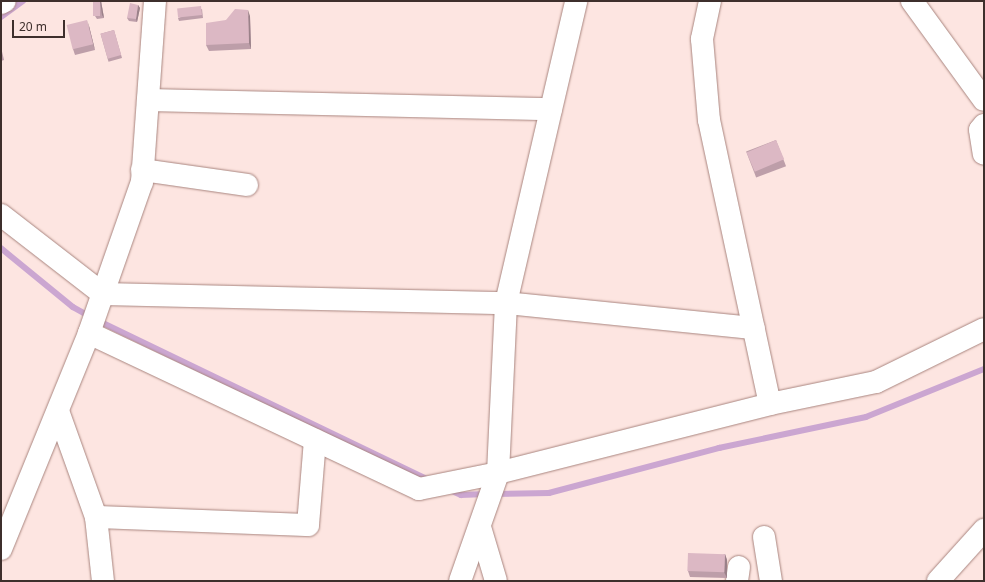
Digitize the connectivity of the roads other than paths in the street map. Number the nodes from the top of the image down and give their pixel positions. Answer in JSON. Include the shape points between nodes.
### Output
{"nodes":[{"id":1,"x":4,"y":1,"type":"edge"},
{"id":2,"x":155,"y":1,"type":"edge"},
{"id":3,"x":576,"y":1,"type":"edge"},
{"id":4,"x":710,"y":1,"type":"edge"},
{"id":5,"x":912,"y":1,"type":"edge"},
{"id":6,"x":1,"y":3,"type":"edge"},
{"id":7,"x":148,"y":100,"type":"junction"},
{"id":8,"x":984,"y":100,"type":"edge"},
{"id":9,"x":551,"y":109,"type":"junction"},
{"id":10,"x":984,"y":125,"type":"edge"},
{"id":11,"x":984,"y":154,"type":"edge"},
{"id":12,"x":142,"y":170,"type":"junction"},
{"id":13,"x":247,"y":184,"type":"dead end"},
{"id":14,"x":1,"y":215,"type":"edge"},
{"id":15,"x":103,"y":294,"type":"junction"},
{"id":16,"x":506,"y":303,"type":"junction"},
{"id":17,"x":754,"y":328,"type":"junction"},
{"id":18,"x":984,"y":329,"type":"edge"},
{"id":19,"x":89,"y":333,"type":"junction"},
{"id":20,"x":770,"y":404,"type":"junction"},
{"id":21,"x":58,"y":411,"type":"junction"},
{"id":22,"x":315,"y":440,"type":"junction"},
{"id":23,"x":498,"y":472,"type":"junction"},
{"id":24,"x":96,"y":517,"type":"junction"},
{"id":25,"x":480,"y":527,"type":"junction"},
{"id":26,"x":984,"y":530,"type":"edge"},
{"id":27,"x":764,"y":537,"type":"dead end"},
{"id":28,"x":1,"y":549,"type":"edge"},
{"id":29,"x":103,"y":581,"type":"edge"},
{"id":30,"x":460,"y":581,"type":"edge"},
{"id":31,"x":496,"y":581,"type":"edge"},
{"id":32,"x":771,"y":581,"type":"edge"},
{"id":33,"x":938,"y":581,"type":"edge"}],
"edges":[{"from":1,"to":6,"type":"street"},
{"from":2,"to":7,"type":"street"},
{"from":3,"to":9,"type":"street"},
{"from":4,"to":17,"type":"street","via":[[702,39],[709,120]]},
{"from":5,"to":8,"type":"street"},
{"from":7,"to":9,"type":"street"},
{"from":7,"to":12,"type":"street"},
{"from":9,"to":16,"type":"street"},
{"from":10,"to":11,"type":"street","via":[[980,130]]},
{"from":12,"to":13,"type":"street"},
{"from":12,"to":15,"type":"street","via":[[142,182]]},
{"from":14,"to":15,"type":"street"},
{"from":15,"to":16,"type":"street"},
{"from":15,"to":19,"type":"street"},
{"from":16,"to":17,"type":"street"},
{"from":16,"to":23,"type":"street"},
{"from":17,"to":20,"type":"street"},
{"from":18,"to":20,"type":"street","via":[[876,382]]},
{"from":19,"to":21,"type":"street"},
{"from":19,"to":22,"type":"street"},
{"from":20,"to":23,"type":"street"},
{"from":21,"to":24,"type":"street"},
{"from":21,"to":28,"type":"street"},
{"from":22,"to":23,"type":"street","via":[[418,489]]},
{"from":22,"to":24,"type":"street","via":[[308,524]]},
{"from":23,"to":25,"type":"street"},
{"from":24,"to":29,"type":"street"},
{"from":25,"to":30,"type":"street"},
{"from":25,"to":31,"type":"street"},
{"from":26,"to":33,"type":"street"},
{"from":27,"to":32,"type":"street"}]}
